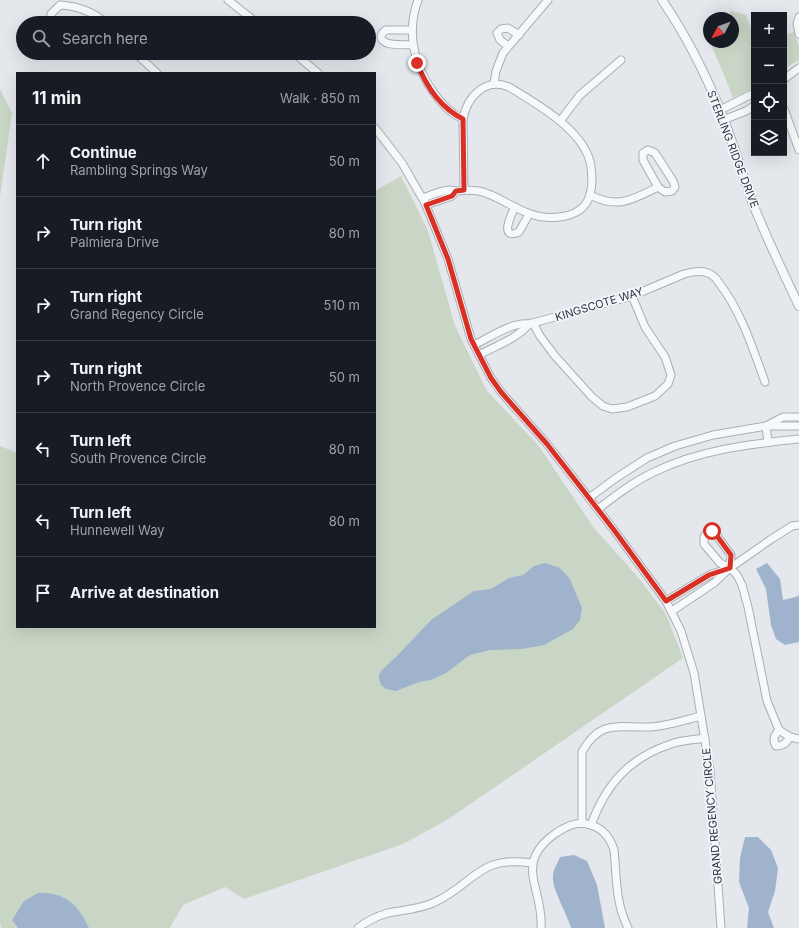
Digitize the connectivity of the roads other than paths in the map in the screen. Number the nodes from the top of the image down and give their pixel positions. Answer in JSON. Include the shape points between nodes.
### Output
{"nodes":[{"id":1,"x":228,"y":0,"type":"edge"},
{"id":2,"x":418,"y":0,"type":"edge"},
{"id":3,"x":548,"y":0,"type":"edge"},
{"id":4,"x":662,"y":0,"type":"edge"},
{"id":5,"x":51,"y":16,"type":"edge"},
{"id":6,"x":97,"y":16,"type":"edge"},
{"id":7,"x":248,"y":16,"type":"edge"},
{"id":8,"x":799,"y":17,"type":"edge"},
{"id":9,"x":412,"y":30,"type":"junction"},
{"id":10,"x":799,"y":34,"type":"edge"},
{"id":11,"x":519,"y":35,"type":"junction"},
{"id":12,"x":413,"y":45,"type":"junction"},
{"id":13,"x":508,"y":46,"type":"junction"},
{"id":14,"x":143,"y":60,"type":"edge"},
{"id":15,"x":302,"y":60,"type":"edge"},
{"id":16,"x":621,"y":60,"type":"dead end"},
{"id":17,"x":799,"y":68,"type":"edge"},
{"id":18,"x":156,"y":72,"type":"edge"},
{"id":19,"x":317,"y":72,"type":"edge"},
{"id":20,"x":787,"y":77,"type":"edge"},
{"id":21,"x":494,"y":84,"type":"junction"},
{"id":22,"x":751,"y":94,"type":"edge"},
{"id":23,"x":751,"y":108,"type":"edge"},
{"id":24,"x":720,"y":110,"type":"junction"},
{"id":25,"x":787,"y":117,"type":"edge"},
{"id":26,"x":463,"y":119,"type":"junction"},
{"id":27,"x":724,"y":120,"type":"junction"},
{"id":28,"x":560,"y":121,"type":"junction"},
{"id":29,"x":376,"y":129,"type":"edge"},
{"id":30,"x":799,"y":150,"type":"edge"},
{"id":31,"x":658,"y":187,"type":"junction"},
{"id":32,"x":464,"y":190,"type":"junction"},
{"id":33,"x":590,"y":195,"type":"junction"},
{"id":34,"x":424,"y":202,"type":"junction"},
{"id":35,"x":515,"y":207,"type":"junction"},
{"id":36,"x":529,"y":214,"type":"junction"},
{"id":37,"x":632,"y":296,"type":"junction"},
{"id":38,"x":798,"y":304,"type":"edge"},
{"id":39,"x":531,"y":324,"type":"junction"},
{"id":40,"x":474,"y":345,"type":"junction"},
{"id":41,"x":478,"y":355,"type":"junction"},
{"id":42,"x":765,"y":382,"type":"dead end"},
{"id":43,"x":799,"y":418,"type":"edge"},
{"id":44,"x":766,"y":426,"type":"junction"},
{"id":45,"x":799,"y":426,"type":"edge"},
{"id":46,"x":799,"y":439,"type":"edge"},
{"id":47,"x":768,"y":442,"type":"junction"},
{"id":48,"x":589,"y":498,"type":"junction"},
{"id":49,"x":598,"y":509,"type":"junction"},
{"id":50,"x":799,"y":525,"type":"edge"},
{"id":51,"x":730,"y":568,"type":"junction"},
{"id":52,"x":666,"y":601,"type":"junction"},
{"id":53,"x":672,"y":611,"type":"junction"},
{"id":54,"x":701,"y":716,"type":"junction"},
{"id":55,"x":779,"y":730,"type":"junction"},
{"id":56,"x":790,"y":737,"type":"junction"},
{"id":57,"x":705,"y":738,"type":"junction"},
{"id":58,"x":799,"y":739,"type":"edge"},
{"id":59,"x":582,"y":823,"type":"junction"},
{"id":60,"x":591,"y":825,"type":"junction"},
{"id":61,"x":532,"y":863,"type":"junction"},
{"id":62,"x":358,"y":928,"type":"edge"},
{"id":63,"x":541,"y":928,"type":"edge"},
{"id":64,"x":628,"y":928,"type":"edge"},
{"id":65,"x":721,"y":928,"type":"edge"}],
"edges":[{"from":1,"to":7,"type":"street"},
{"from":2,"to":9,"type":"street"},
{"from":3,"to":11,"type":"street"},
{"from":4,"to":24,"type":"street","name":"STERLING RIDGE DRIVE","via":[[694,54]]},
{"from":5,"to":6,"type":"street","via":[[60,5],[75,6]]},
{"from":8,"to":10,"type":"street"},
{"from":9,"to":12,"type":"street"},
{"from":9,"to":12,"type":"street","via":[[386,30],[381,36],[386,44]]},
{"from":11,"to":13,"type":"street"},
{"from":11,"to":13,"type":"street","via":[[508,28],[501,29],[497,33],[500,40]]},
{"from":12,"to":26,"type":"street","via":[[417,63],[426,81],[448,110]]},
{"from":13,"to":21,"type":"street","via":[[498,63]]},
{"from":14,"to":18,"type":"street"},
{"from":15,"to":19,"type":"street"},
{"from":16,"to":28,"type":"street","via":[[580,95]]},
{"from":17,"to":20,"type":"street"},
{"from":21,"to":26,"type":"street","via":[[486,86],[473,96],[465,109]]},
{"from":21,"to":28,"type":"street","via":[[509,87]]},
{"from":22,"to":24,"type":"street"},
{"from":23,"to":27,"type":"street"},
{"from":24,"to":27,"type":"street","name":"STERLING RIDGE DRIVE"},
{"from":25,"to":30,"type":"street"},
{"from":26,"to":32,"type":"street"},
{"from":27,"to":38,"type":"street","name":"STERLING RIDGE DRIVE","via":[[756,210]]},
{"from":28,"to":33,"type":"street","via":[[578,138],[588,156],[592,177]]},
{"from":29,"to":34,"type":"street","name":"GRAND REGENCY CIRCLE","via":[[402,163]]},
{"from":31,"to":31,"type":"street","via":[[643,160],[643,153],[648,150],[655,153],[675,187],[672,191],[665,192]]},
{"from":31,"to":33,"type":"street","via":[[618,202],[602,201]]},
{"from":32,"to":34,"type":"street","via":[[442,192]]},
{"from":32,"to":35,"type":"street","via":[[487,193]]},
{"from":33,"to":36,"type":"street","via":[[581,208],[565,217]]},
{"from":34,"to":40,"type":"street","name":"GRAND REGENCY CIRCLE","via":[[448,259]]},
{"from":35,"to":36,"type":"street"},
{"from":35,"to":36,"type":"street","via":[[507,225],[510,232],[519,232]]},
{"from":37,"to":39,"type":"street","name":"KINGSCOTE WAY"},
{"from":37,"to":39,"type":"street","via":[[646,327],[665,357],[671,375],[668,384],[655,396],[627,407],[612,409],[603,406],[592,397],[550,350]]},
{"from":37,"to":42,"type":"street","name":"KINGSCOTE WAY","via":[[692,271],[702,271],[714,276],[733,305]]},
{"from":39,"to":40,"type":"street","name":"KINGSCOTE WAY","via":[[514,326]]},
{"from":39,"to":41,"type":"street","name":"KINGSCOTE WAY","via":[[513,338]]},
{"from":40,"to":41,"type":"street","name":"GRAND REGENCY CIRCLE"},
{"from":41,"to":48,"type":"street","name":"GRAND REGENCY CIRCLE","via":[[501,392],[547,444]]},
{"from":43,"to":44,"type":"street","via":[[783,417]]},
{"from":44,"to":45,"type":"street"},
{"from":44,"to":47,"type":"street"},
{"from":44,"to":48,"type":"street","via":[[713,435],[675,446],[647,458]]},
{"from":46,"to":47,"type":"street"},
{"from":47,"to":49,"type":"street","via":[[716,450],[680,460],[625,489]]},
{"from":48,"to":49,"type":"street","name":"GRAND REGENCY CIRCLE"},
{"from":49,"to":52,"type":"street","name":"GRAND REGENCY CIRCLE"},
{"from":50,"to":51,"type":"street","via":[[792,526]]},
{"from":51,"to":51,"type":"street","via":[[720,563],[704,544],[707,532],[712,531],[731,555]]},
{"from":51,"to":52,"type":"street","via":[[709,575]]},
{"from":51,"to":53,"type":"street","via":[[714,583]]},
{"from":51,"to":55,"type":"street","via":[[742,585],[768,701]]},
{"from":52,"to":53,"type":"street","name":"GRAND REGENCY CIRCLE"},
{"from":53,"to":54,"type":"street","name":"GRAND REGENCY CIRCLE","via":[[694,673]]},
{"from":54,"to":57,"type":"street","name":"GRAND REGENCY CIRCLE"},
{"from":54,"to":59,"type":"street","via":[[650,727],[606,728],[587,742],[582,752]]},
{"from":55,"to":56,"type":"street"},
{"from":55,"to":56,"type":"street","via":[[774,737],[776,746],[786,744]]},
{"from":56,"to":58,"type":"street"},
{"from":57,"to":60,"type":"street","via":[[672,744],[625,769],[610,787]]},
{"from":57,"to":65,"type":"street","name":"GRAND REGENCY CIRCLE","via":[[710,772]]},
{"from":59,"to":60,"type":"street"},
{"from":59,"to":61,"type":"street","via":[[553,835],[540,848]]},
{"from":60,"to":64,"type":"street","via":[[603,831],[612,843],[619,904]]},
{"from":61,"to":62,"type":"street","via":[[509,861],[493,864],[432,903],[378,916]]},
{"from":61,"to":63,"type":"street"}]}
